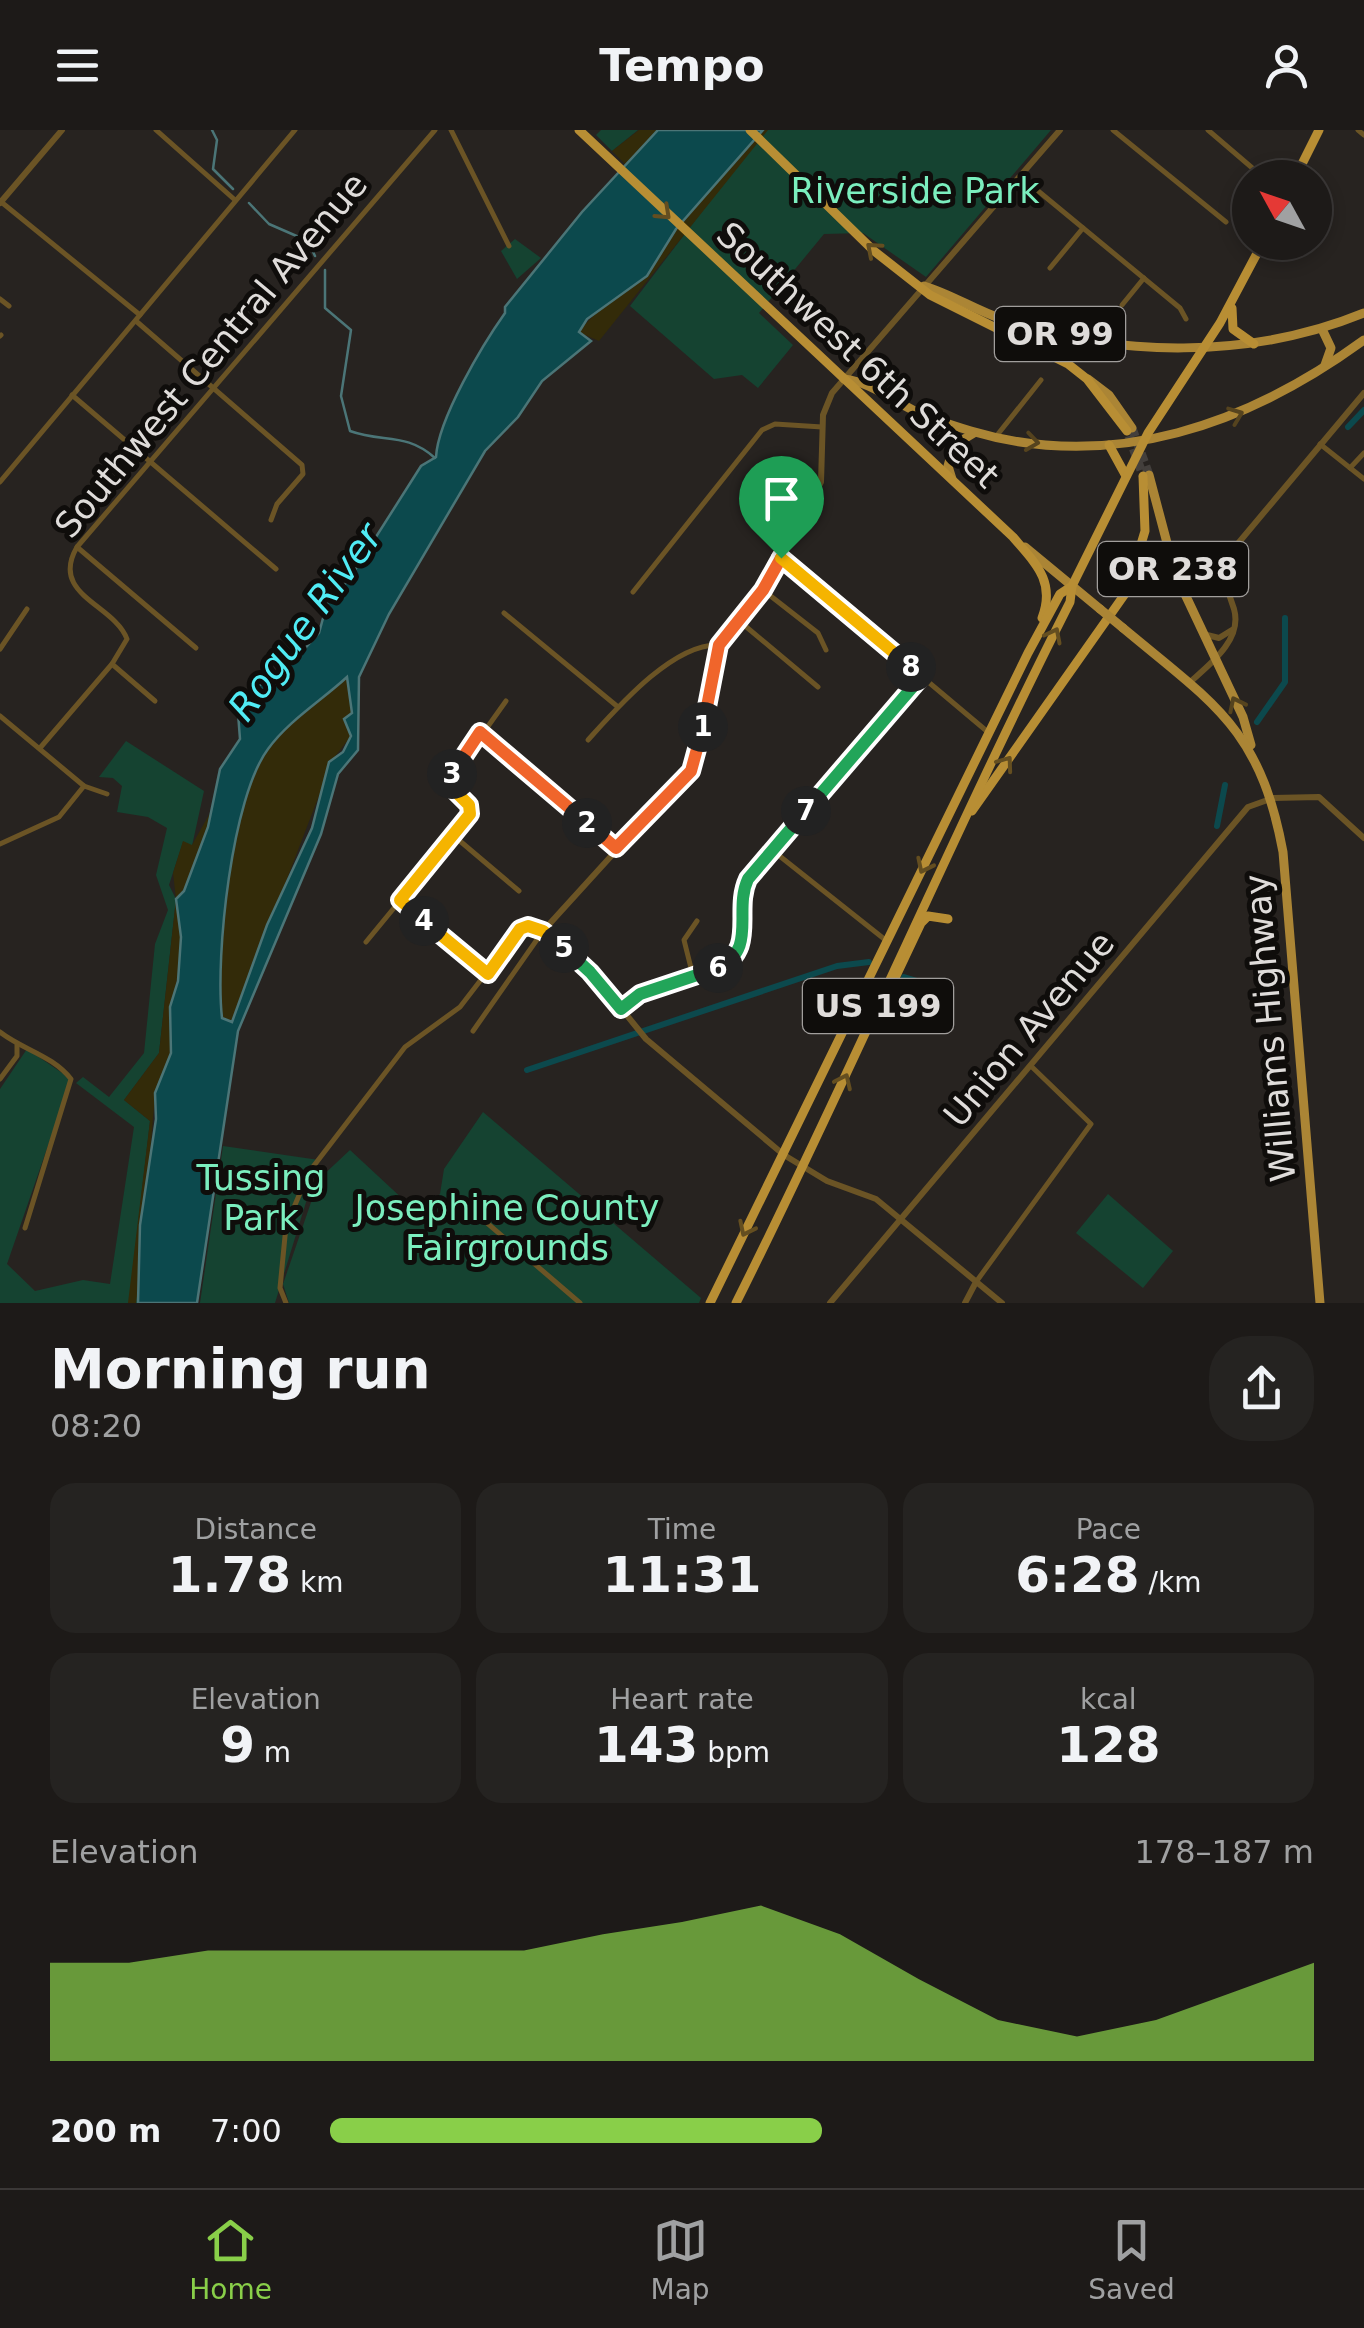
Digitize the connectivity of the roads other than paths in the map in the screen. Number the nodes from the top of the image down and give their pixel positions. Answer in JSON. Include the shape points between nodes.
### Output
{"nodes":[{"id":1,"x":62,"y":130,"type":"edge"},
{"id":2,"x":156,"y":130,"type":"edge"},
{"id":3,"x":294,"y":130,"type":"edge"},
{"id":4,"x":434,"y":130,"type":"edge"},
{"id":5,"x":452,"y":130,"type":"edge"},
{"id":6,"x":579,"y":130,"type":"edge"},
{"id":7,"x":750,"y":130,"type":"edge"},
{"id":8,"x":1060,"y":130,"type":"edge"},
{"id":9,"x":1113,"y":130,"type":"edge"},
{"id":10,"x":1208,"y":130,"type":"edge"},
{"id":11,"x":1318,"y":130,"type":"edge"},
{"id":12,"x":1358,"y":130,"type":"edge"},
{"id":13,"x":1364,"y":135,"type":"edge"},
{"id":14,"x":1243,"y":160,"type":"edge"},
{"id":15,"x":1304,"y":160,"type":"edge"},
{"id":16,"x":1020,"y":176,"type":"junction"},
{"id":17,"x":235,"y":200,"type":"junction"},
{"id":18,"x":0,"y":202,"type":"edge"},
{"id":19,"x":1226,"y":222,"type":"dead end"},
{"id":20,"x":1083,"y":228,"type":"junction"},
{"id":21,"x":508,"y":246,"type":"dead end"},
{"id":22,"x":1254,"y":260,"type":"edge"},
{"id":23,"x":1050,"y":268,"type":"dead end"},
{"id":24,"x":1144,"y":278,"type":"junction"},
{"id":25,"x":924,"y":286,"type":"junction"},
{"id":26,"x":1236,"y":296,"type":"junction"},
{"id":27,"x":0,"y":299,"type":"edge"},
{"id":28,"x":1122,"y":305,"type":"dead end"},
{"id":29,"x":8,"y":306,"type":"dead end"},
{"id":30,"x":1364,"y":313,"type":"edge"},
{"id":31,"x":138,"y":317,"type":"junction"},
{"id":32,"x":1186,"y":318,"type":"dead end"},
{"id":33,"x":1322,"y":329,"type":"junction"},
{"id":34,"x":1364,"y":340,"type":"edge"},
{"id":35,"x":1254,"y":344,"type":"junction"},
{"id":36,"x":1205,"y":346,"type":"junction"},
{"id":37,"x":1321,"y":372,"type":"junction"},
{"id":38,"x":842,"y":379,"type":"junction"},
{"id":39,"x":1041,"y":380,"type":"dead end"},
{"id":40,"x":211,"y":386,"type":"junction"},
{"id":41,"x":1364,"y":393,"type":"edge"},
{"id":42,"x":72,"y":395,"type":"junction"},
{"id":43,"x":822,"y":427,"type":"junction"},
{"id":44,"x":1130,"y":430,"type":"tunnel mouth"},
{"id":45,"x":976,"y":432,"type":"junction"},
{"id":46,"x":996,"y":437,"type":"junction"},
{"id":47,"x":1144,"y":441,"type":"junction"},
{"id":48,"x":1320,"y":444,"type":"junction"},
{"id":49,"x":1108,"y":445,"type":"junction"},
{"id":50,"x":1364,"y":453,"type":"edge"},
{"id":51,"x":148,"y":460,"type":"junction"},
{"id":52,"x":2,"y":463,"type":"edge"},
{"id":53,"x":1350,"y":468,"type":"junction"},
{"id":54,"x":10,"y":470,"type":"junction"},
{"id":55,"x":1126,"y":476,"type":"junction"},
{"id":56,"x":1146,"y":476,"type":"joint"},
{"id":57,"x":1364,"y":479,"type":"edge"},
{"id":58,"x":0,"y":482,"type":"edge"},
{"id":59,"x":952,"y":482,"type":"junction"},
{"id":60,"x":271,"y":520,"type":"dead end"},
{"id":61,"x":1013,"y":536,"type":"junction"},
{"id":62,"x":78,"y":547,"type":"junction"},
{"id":63,"x":781,"y":558,"type":"junction"},
{"id":64,"x":276,"y":569,"type":"dead end"},
{"id":65,"x":1072,"y":586,"type":"junction"},
{"id":66,"x":763,"y":590,"type":"junction"},
{"id":67,"x":633,"y":592,"type":"dead end"},
{"id":68,"x":27,"y":608,"type":"dead end"},
{"id":69,"x":504,"y":612,"type":"dead end"},
{"id":70,"x":738,"y":620,"type":"junction"},
{"id":71,"x":1233,"y":628,"type":"junction"},
{"id":72,"x":1199,"y":629,"type":"junction"},
{"id":73,"x":719,"y":645,"type":"junction"},
{"id":74,"x":0,"y":648,"type":"edge"},
{"id":75,"x":196,"y":648,"type":"dead end"},
{"id":76,"x":826,"y":650,"type":"dead end"},
{"id":77,"x":1028,"y":653,"type":"junction"},
{"id":78,"x":1214,"y":661,"type":"junction"},
{"id":79,"x":112,"y":664,"type":"junction"},
{"id":80,"x":922,"y":676,"type":"junction"},
{"id":81,"x":1189,"y":683,"type":"junction"},
{"id":82,"x":818,"y":687,"type":"dead end"},
{"id":83,"x":155,"y":701,"type":"dead end"},
{"id":84,"x":506,"y":701,"type":"dead end"},
{"id":85,"x":618,"y":707,"type":"junction"},
{"id":86,"x":0,"y":716,"type":"edge"},
{"id":87,"x":480,"y":732,"type":"junction"},
{"id":88,"x":989,"y":733,"type":"junction"},
{"id":89,"x":588,"y":740,"type":"dead end"},
{"id":90,"x":40,"y":748,"type":"junction"},
{"id":91,"x":1253,"y":753,"type":"junction"},
{"id":92,"x":84,"y":786,"type":"junction"},
{"id":93,"x":107,"y":794,"type":"dead end"},
{"id":94,"x":1273,"y":798,"type":"junction"},
{"id":95,"x":454,"y":836,"type":"junction"},
{"id":96,"x":1364,"y":838,"type":"edge"},
{"id":97,"x":951,"y":843,"type":"junction"},
{"id":98,"x":0,"y":844,"type":"edge"},
{"id":99,"x":616,"y":848,"type":"junction"},
{"id":100,"x":772,"y":850,"type":"junction"},
{"id":101,"x":520,"y":891,"type":"dead end"},
{"id":102,"x":400,"y":900,"type":"junction"},
{"id":103,"x":948,"y":920,"type":"dead end"},
{"id":104,"x":697,"y":921,"type":"dead end"},
{"id":105,"x":543,"y":931,"type":"junction"},
{"id":106,"x":366,"y":942,"type":"dead end"},
{"id":107,"x":888,"y":942,"type":"junction"},
{"id":108,"x":488,"y":974,"type":"junction"},
{"id":109,"x":693,"y":976,"type":"junction"},
{"id":110,"x":621,"y":1009,"type":"junction"},
{"id":111,"x":873,"y":1016,"type":"junction"},
{"id":112,"x":0,"y":1032,"type":"edge"},
{"id":113,"x":473,"y":1032,"type":"dead end"},
{"id":114,"x":17,"y":1045,"type":"junction"},
{"id":115,"x":1030,"y":1066,"type":"junction"},
{"id":116,"x":0,"y":1079,"type":"edge"},
{"id":117,"x":784,"y":1156,"type":"junction"},
{"id":118,"x":803,"y":1169,"type":"junction"},
{"id":119,"x":450,"y":1192,"type":"dead end"},
{"id":120,"x":902,"y":1219,"type":"junction"},
{"id":121,"x":25,"y":1228,"type":"dead end"},
{"id":122,"x":976,"y":1282,"type":"junction"},
{"id":123,"x":286,"y":1303,"type":"edge"},
{"id":124,"x":580,"y":1303,"type":"edge"},
{"id":125,"x":710,"y":1303,"type":"edge"},
{"id":126,"x":736,"y":1303,"type":"edge"},
{"id":127,"x":830,"y":1303,"type":"edge"},
{"id":128,"x":965,"y":1303,"type":"edge"},
{"id":129,"x":1002,"y":1303,"type":"edge"},
{"id":130,"x":1320,"y":1303,"type":"edge"}],
"edges":[{"from":1,"to":18,"type":"street"},
{"from":2,"to":17,"type":"street"},
{"from":3,"to":17,"type":"street"},
{"from":4,"to":40,"type":"street","name":"Southwest Central Avenue"},
{"from":5,"to":21,"type":"street"},
{"from":6,"to":38,"type":"highway","name":"Southwest 6th Street","one_way":true},
{"from":25,"to":7,"type":"highway","number":"OR 99","one_way":true,"via":[[874,251]]},
{"from":8,"to":16,"type":"street"},
{"from":9,"to":19,"type":"street"},
{"from":10,"to":14,"type":"street"},
{"from":11,"to":15,"type":"highway"},
{"from":12,"to":13,"type":"street"},
{"from":16,"to":20,"type":"street"},
{"from":16,"to":25,"type":"street"},
{"from":17,"to":31,"type":"street"},
{"from":18,"to":31,"type":"street"},
{"from":20,"to":23,"type":"street"},
{"from":20,"to":24,"type":"street"},
{"from":22,"to":26,"type":"highway","number":"US 199"},
{"from":24,"to":28,"type":"street"},
{"from":24,"to":32,"type":"street"},
{"from":25,"to":36,"type":"main road","number":"OR 99","via":[[1002,319],[1061,334]]},
{"from":25,"to":38,"type":"street"},
{"from":25,"to":44,"type":"highway","via":[[1087,379]]},
{"from":26,"to":35,"type":"highway","via":[[1233,329]]},
{"from":26,"to":36,"type":"highway","number":"US 199"},
{"from":27,"to":29,"type":"street"},
{"from":30,"to":33,"type":"main road","number":"OR 99"},
{"from":31,"to":40,"type":"street"},
{"from":31,"to":42,"type":"street"},
{"from":33,"to":35,"type":"main road","number":"OR 99"},
{"from":33,"to":37,"type":"main road","via":[[1331,354]]},
{"from":34,"to":37,"type":"main road"},
{"from":35,"to":36,"type":"main road","number":"OR 99"},
{"from":36,"to":47,"type":"highway","number":"US 199"},
{"from":47,"to":37,"type":"main road","one_way":true,"via":[[1233,417]]},
{"from":38,"to":43,"type":"street"},
{"from":38,"to":45,"type":"main road"},
{"from":38,"to":59,"type":"highway","name":"Southwest 6th Street","number":"OR 238"},
{"from":39,"to":46,"type":"street"},
{"from":40,"to":51,"type":"street","name":"Southwest Central Avenue"},
{"from":40,"to":60,"type":"street","via":[[304,468]]},
{"from":41,"to":48,"type":"street"},
{"from":42,"to":51,"type":"street"},
{"from":42,"to":54,"type":"street"},
{"from":43,"to":63,"type":"street","via":[[821,482]]},
{"from":43,"to":67,"type":"street","via":[[775,424],[762,430]]},
{"from":45,"to":46,"type":"main road"},
{"from":45,"to":59,"type":"main road","via":[[949,455]]},
{"from":46,"to":49,"type":"main road","one_way":true},
{"from":47,"to":49,"type":"main road"},
{"from":47,"to":55,"type":"highway","number":"US 199"},
{"from":48,"to":53,"type":"street"},
{"from":48,"to":71,"type":"street","via":[[1230,554],[1224,576]]},
{"from":49,"to":55,"type":"highway"},
{"from":50,"to":53,"type":"street"},
{"from":51,"to":62,"type":"street","name":"Southwest Central Avenue"},
{"from":51,"to":64,"type":"street"},
{"from":52,"to":54,"type":"street"},
{"from":53,"to":57,"type":"street"},
{"from":54,"to":58,"type":"street"},
{"from":55,"to":65,"type":"highway","number":"US 199"},
{"from":56,"to":72,"type":"main road","name":"Williams Highway","number":"OR 238","via":[[1162,538]]},
{"from":97,"to":56,"type":"highway","one_way":true,"via":[[1127,591],[1145,530]]},
{"from":59,"to":61,"type":"highway","name":"Southwest 6th Street","number":"OR 238"},
{"from":61,"to":65,"type":"main road","name":"Southwest 6th Street","number":"OR 238"},
{"from":61,"to":77,"type":"highway","via":[[1044,573],[1048,590]]},
{"from":62,"to":75,"type":"street"},
{"from":62,"to":79,"type":"street","name":"Southwest Central Avenue","via":[[70,569],[79,593],[127,639]]},
{"from":63,"to":66,"type":"street"},
{"from":63,"to":80,"type":"street"},
{"from":65,"to":77,"type":"highway","number":"US 199","via":[[1060,594]]},
{"from":65,"to":81,"type":"main road","name":"Williams Highway","number":"OR 238","bridge":true},
{"from":97,"to":65,"type":"highway","number":"US 199","one_way":true,"via":[[1070,602]]},
{"from":66,"to":70,"type":"street"},
{"from":66,"to":76,"type":"street","via":[[818,633]]},
{"from":68,"to":74,"type":"street"},
{"from":69,"to":85,"type":"street"},
{"from":70,"to":73,"type":"street"},
{"from":70,"to":82,"type":"street"},
{"from":71,"to":72,"type":"street","via":[[1214,638]]},
{"from":71,"to":78,"type":"street"},
{"from":72,"to":78,"type":"main road","name":"Williams Highway","number":"OR 238"},
{"from":73,"to":85,"type":"street","via":[[690,650]]},
{"from":73,"to":99,"type":"street","via":[[693,766]]},
{"from":77,"to":88,"type":"highway","number":"US 199"},
{"from":78,"to":81,"type":"street"},
{"from":91,"to":78,"type":"main road","name":"Williams Highway","number":"OR 238","one_way":true},
{"from":79,"to":83,"type":"street"},
{"from":79,"to":90,"type":"street"},
{"from":80,"to":88,"type":"street"},
{"from":80,"to":100,"type":"street"},
{"from":81,"to":91,"type":"main road","name":"Williams Highway","number":"OR 238"},
{"from":84,"to":87,"type":"street"},
{"from":85,"to":89,"type":"street"},
{"from":86,"to":90,"type":"street"},
{"from":87,"to":95,"type":"street","via":[[449,781],[470,810]]},
{"from":87,"to":99,"type":"street"},
{"from":88,"to":107,"type":"highway","number":"US 199","one_way":true},
{"from":90,"to":92,"type":"street"},
{"from":91,"to":94,"type":"main road","name":"Williams Highway","number":"OR 238"},
{"from":92,"to":93,"type":"street"},
{"from":92,"to":98,"type":"street","via":[[58,817]]},
{"from":94,"to":96,"type":"street","via":[[1322,798]]},
{"from":94,"to":115,"type":"street","name":"Union Avenue","via":[[1233,822]]},
{"from":94,"to":130,"type":"main road","name":"Williams Highway","number":"OR 238"},
{"from":95,"to":101,"type":"street"},
{"from":95,"to":102,"type":"street"},
{"from":97,"to":111,"type":"highway","number":"US 199"},
{"from":99,"to":105,"type":"street"},
{"from":100,"to":107,"type":"street"},
{"from":100,"to":109,"type":"street","via":[[744,885],[744,937],[735,956]]},
{"from":102,"to":106,"type":"street"},
{"from":102,"to":108,"type":"street"},
{"from":103,"to":111,"type":"highway","via":[[928,916],[922,923]]},
{"from":104,"to":109,"type":"street","via":[[684,940]]},
{"from":105,"to":108,"type":"street","via":[[520,929]]},
{"from":105,"to":110,"type":"street"},
{"from":105,"to":113,"type":"street"},
{"from":107,"to":117,"type":"highway","number":"US 199"},
{"from":108,"to":123,"type":"street","via":[[460,1006],[405,1047],[309,1172],[286,1226],[280,1288]]},
{"from":109,"to":110,"type":"street","via":[[640,994]]},
{"from":110,"to":117,"type":"street","via":[[653,1046]]},
{"from":118,"to":111,"type":"highway","number":"US 199","one_way":true},
{"from":112,"to":114,"type":"street"},
{"from":114,"to":116,"type":"street"},
{"from":114,"to":121,"type":"street","via":[[54,1062],[70,1079]]},
{"from":115,"to":120,"type":"street","name":"Union Avenue"},
{"from":115,"to":122,"type":"street","via":[[1091,1124]]},
{"from":117,"to":118,"type":"street"},
{"from":117,"to":125,"type":"highway","number":"US 199","one_way":true},
{"from":118,"to":120,"type":"street","via":[[876,1199]]},
{"from":118,"to":126,"type":"highway","number":"US 199"},
{"from":119,"to":124,"type":"street"},
{"from":120,"to":122,"type":"street"},
{"from":120,"to":127,"type":"street","name":"Union Avenue"},
{"from":122,"to":128,"type":"street"},
{"from":122,"to":129,"type":"street"}]}
